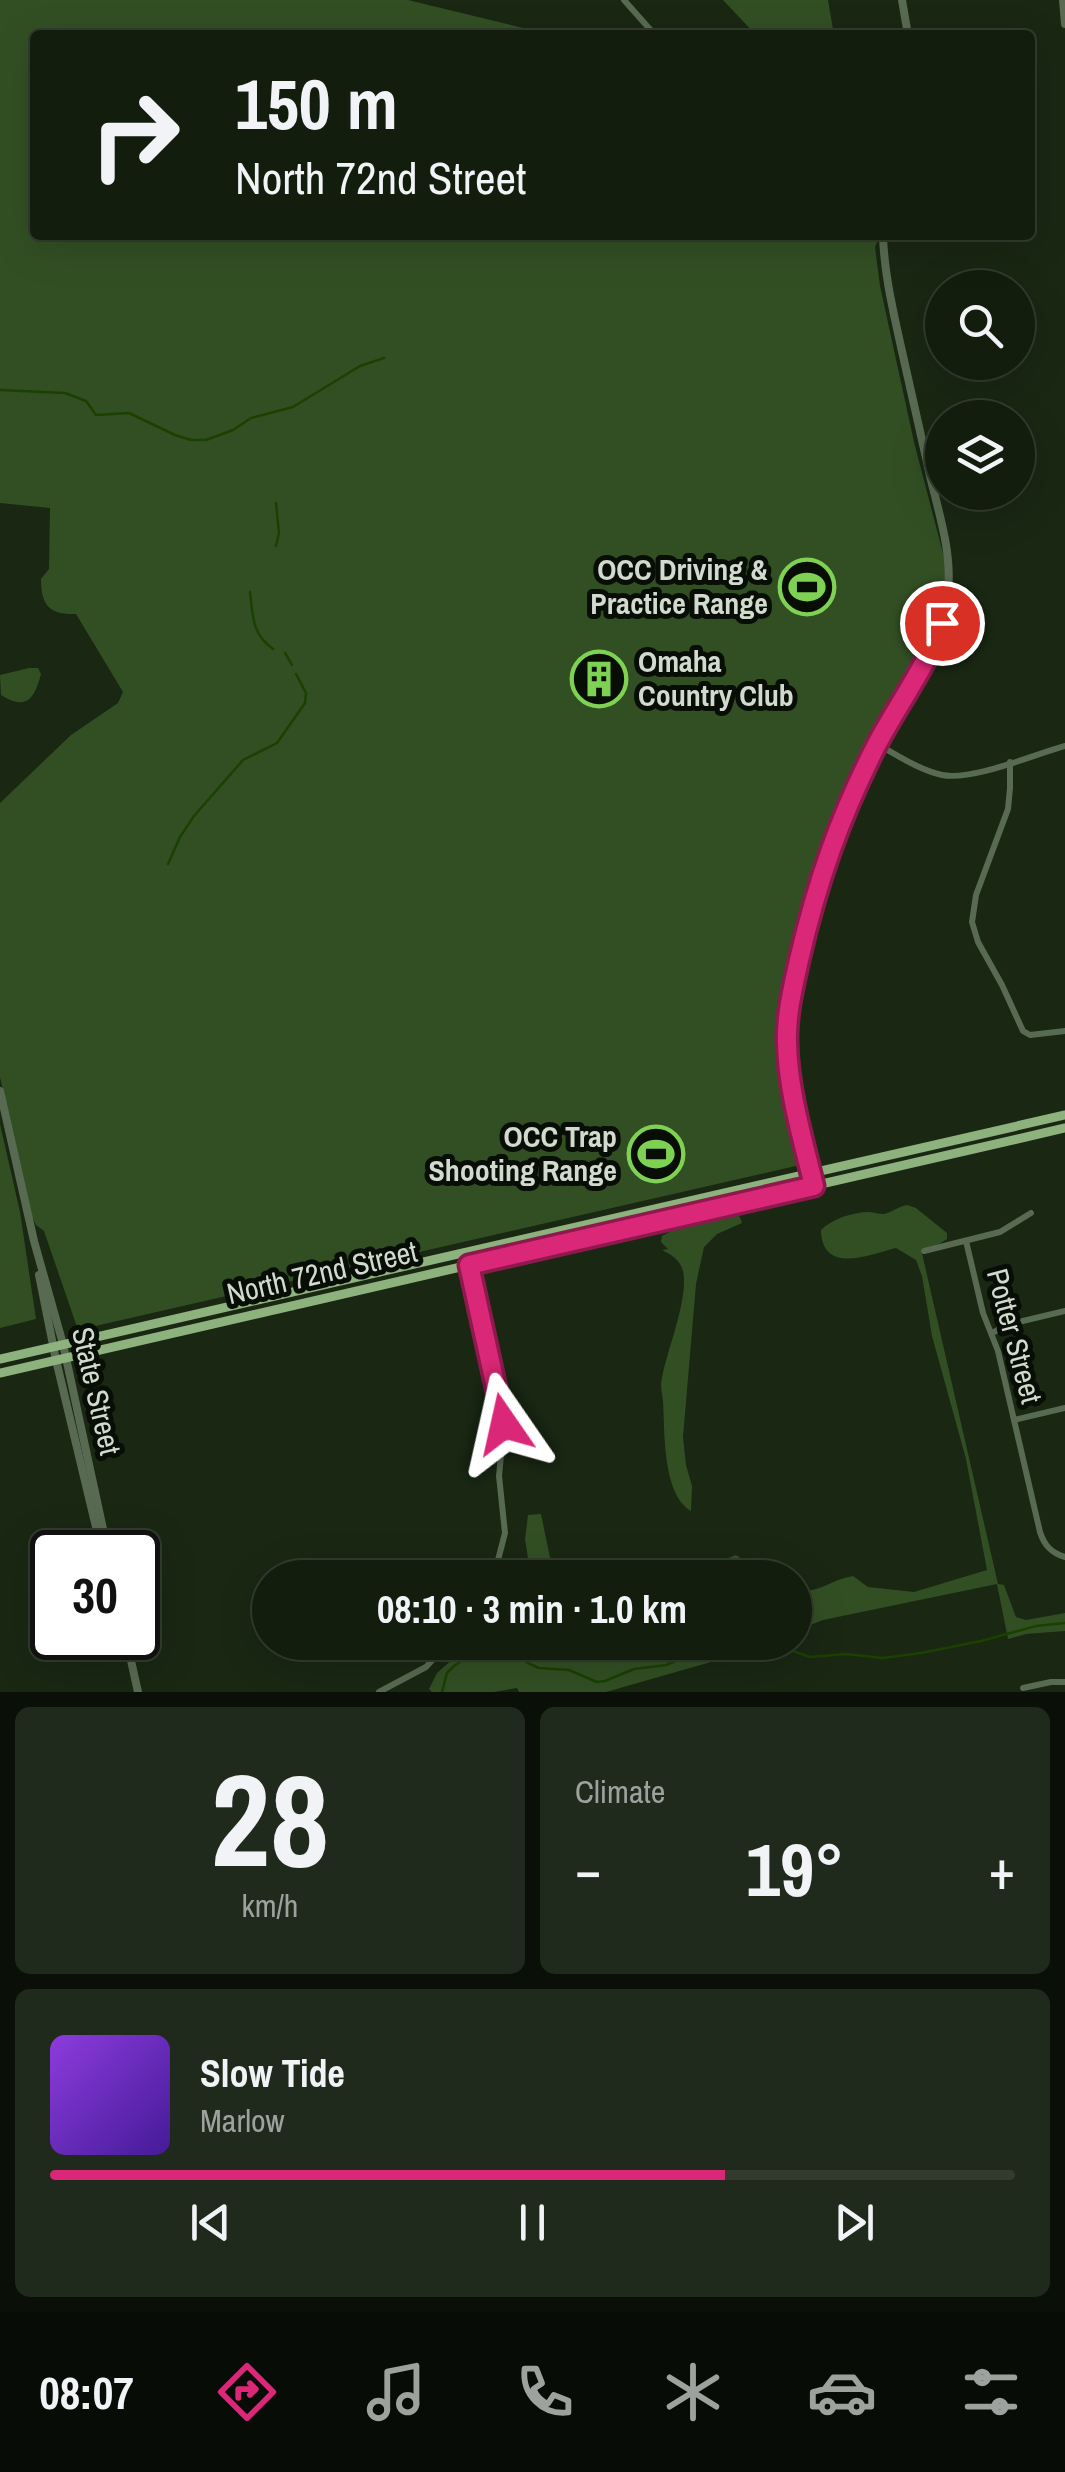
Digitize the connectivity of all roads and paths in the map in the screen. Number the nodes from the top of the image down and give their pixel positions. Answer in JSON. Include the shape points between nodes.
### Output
{"nodes":[{"id":1,"x":624,"y":0,"type":"edge"},
{"id":2,"x":902,"y":0,"type":"edge"},
{"id":3,"x":1063,"y":0,"type":"edge"},
{"id":4,"x":1065,"y":24,"type":"edge"},
{"id":5,"x":651,"y":30,"type":"edge"},
{"id":6,"x":907,"y":30,"type":"edge"},
{"id":7,"x":883,"y":240,"type":"edge"},
{"id":8,"x":877,"y":744,"type":"junction"},
{"id":9,"x":1065,"y":746,"type":"edge"},
{"id":10,"x":1010,"y":762,"type":"junction"},
{"id":11,"x":1065,"y":1031,"type":"edge"},
{"id":12,"x":0,"y":1091,"type":"edge"},
{"id":13,"x":1065,"y":1114,"type":"edge"},
{"id":14,"x":1065,"y":1128,"type":"edge"},
{"id":15,"x":812,"y":1173,"type":"junction"},
{"id":16,"x":816,"y":1190,"type":"junction"},
{"id":17,"x":1032,"y":1213,"type":"dead end"},
{"id":18,"x":966,"y":1241,"type":"junction"},
{"id":19,"x":924,"y":1251,"type":"dead end"},
{"id":20,"x":466,"y":1252,"type":"junction"},
{"id":21,"x":469,"y":1265,"type":"junction"},
{"id":22,"x":1065,"y":1310,"type":"edge"},
{"id":23,"x":992,"y":1333,"type":"junction"},
{"id":24,"x":58,"y":1346,"type":"junction"},
{"id":25,"x":0,"y":1359,"type":"edge"},
{"id":26,"x":61,"y":1359,"type":"junction"},
{"id":27,"x":0,"y":1373,"type":"edge"},
{"id":28,"x":1065,"y":1408,"type":"edge"},
{"id":29,"x":1014,"y":1420,"type":"junction"},
{"id":30,"x":100,"y":1530,"type":"edge"},
{"id":31,"x":1065,"y":1557,"type":"edge"},
{"id":32,"x":498,"y":1560,"type":"edge"},
{"id":33,"x":131,"y":1660,"type":"edge"},
{"id":34,"x":433,"y":1660,"type":"edge"},
{"id":35,"x":1065,"y":1682,"type":"edge"},
{"id":36,"x":1023,"y":1688,"type":"dead end"},
{"id":37,"x":138,"y":1692,"type":"edge"},
{"id":38,"x":379,"y":1692,"type":"edge"}],
"edges":[{"from":1,"to":5,"type":"street"},
{"from":2,"to":6,"type":"street"},
{"from":3,"to":4,"type":"street"},
{"from":7,"to":8,"type":"street","via":[[949,576],[940,631]]},
{"from":8,"to":10,"type":"street","via":[[946,775]]},
{"from":8,"to":15,"type":"street","via":[[828,856],[788,1013],[790,1076]]},
{"from":9,"to":10,"type":"street"},
{"from":10,"to":11,"type":"street","via":[[1008,809],[972,922],[1023,1032]]},
{"from":12,"to":24,"type":"street","name":"State Street"},
{"from":13,"to":15,"type":"main road","name":"North 72nd Street"},
{"from":14,"to":16,"type":"main road","name":"North 72nd Street"},
{"from":15,"to":16,"type":"street"},
{"from":15,"to":20,"type":"main road","name":"North 72nd Street"},
{"from":16,"to":21,"type":"main road","name":"North 72nd Street"},
{"from":17,"to":18,"type":"street"},
{"from":18,"to":19,"type":"street"},
{"from":18,"to":23,"type":"street","name":"Potter Street"},
{"from":20,"to":21,"type":"street"},
{"from":20,"to":24,"type":"main road","name":"North 72nd Street"},
{"from":21,"to":26,"type":"main road","name":"North 72nd Street"},
{"from":21,"to":32,"type":"street","via":[[504,1424],[499,1476],[505,1533]]},
{"from":22,"to":23,"type":"street"},
{"from":23,"to":29,"type":"street","name":"Potter Street"},
{"from":24,"to":25,"type":"main road","name":"North 72nd Street"},
{"from":24,"to":26,"type":"street","name":"State Street"},
{"from":26,"to":27,"type":"main road","name":"North 72nd Street"},
{"from":26,"to":30,"type":"street","name":"State Street"},
{"from":28,"to":29,"type":"street"},
{"from":29,"to":31,"type":"street","name":"Potter Street","via":[[1040,1532],[1045,1545]]},
{"from":33,"to":37,"type":"street"},
{"from":34,"to":38,"type":"street"},
{"from":35,"to":36,"type":"street"}]}
